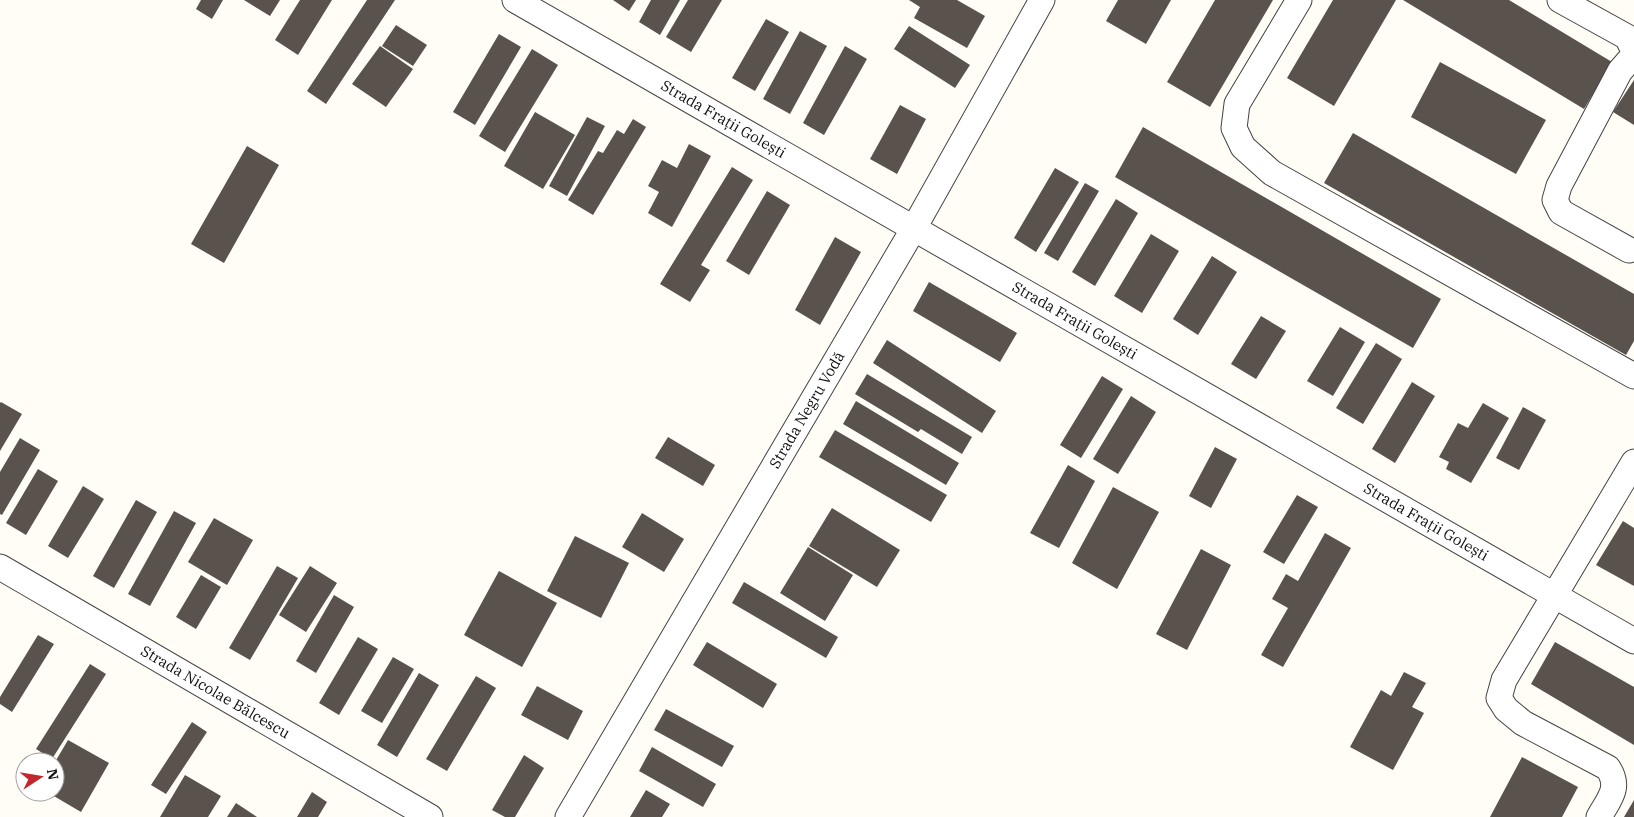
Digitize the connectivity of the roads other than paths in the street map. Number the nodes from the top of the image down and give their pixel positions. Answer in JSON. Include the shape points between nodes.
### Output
{"nodes":[{"id":1,"x":515,"y":0,"type":"edge"},
{"id":2,"x":1042,"y":0,"type":"edge"},
{"id":3,"x":1299,"y":0,"type":"edge"},
{"id":4,"x":1560,"y":0,"type":"edge"},
{"id":5,"x":1634,"y":51,"type":"edge"},
{"id":6,"x":1634,"y":55,"type":"edge"},
{"id":7,"x":914,"y":228,"type":"junction"},
{"id":8,"x":1629,"y":250,"type":"dead end"},
{"id":9,"x":1634,"y":376,"type":"edge"},
{"id":10,"x":1634,"y":462,"type":"edge"},
{"id":11,"x":0,"y":567,"type":"edge"},
{"id":12,"x":1555,"y":597,"type":"junction"},
{"id":13,"x":1634,"y":642,"type":"edge"},
{"id":14,"x":430,"y":817,"type":"edge"},
{"id":15,"x":568,"y":817,"type":"edge"},
{"id":16,"x":1599,"y":817,"type":"edge"}],
"edges":[{"from":1,"to":7,"type":"street","name":"Strada Frații Golești"},
{"from":2,"to":7,"type":"street","name":"Strada Negru Vodă"},
{"from":3,"to":9,"type":"street","via":[[1237,104],[1234,128],[1243,147],[1272,173]]},
{"from":4,"to":5,"type":"street","via":[[1626,37]]},
{"from":6,"to":8,"type":"street","via":[[1620,71],[1559,186],[1555,200],[1561,212]]},
{"from":7,"to":12,"type":"street","name":"Strada Frații Golești"},
{"from":7,"to":15,"type":"street","name":"Strada Negru Vodă"},
{"from":10,"to":12,"type":"street"},
{"from":11,"to":14,"type":"street","name":"Strada Nicolae Bălcescu"},
{"from":12,"to":13,"type":"street","name":"Strada Frații Golești"},
{"from":12,"to":16,"type":"street","via":[[1504,680],[1499,698],[1506,709],[1523,722],[1608,768],[1614,778],[1614,790]]}]}
